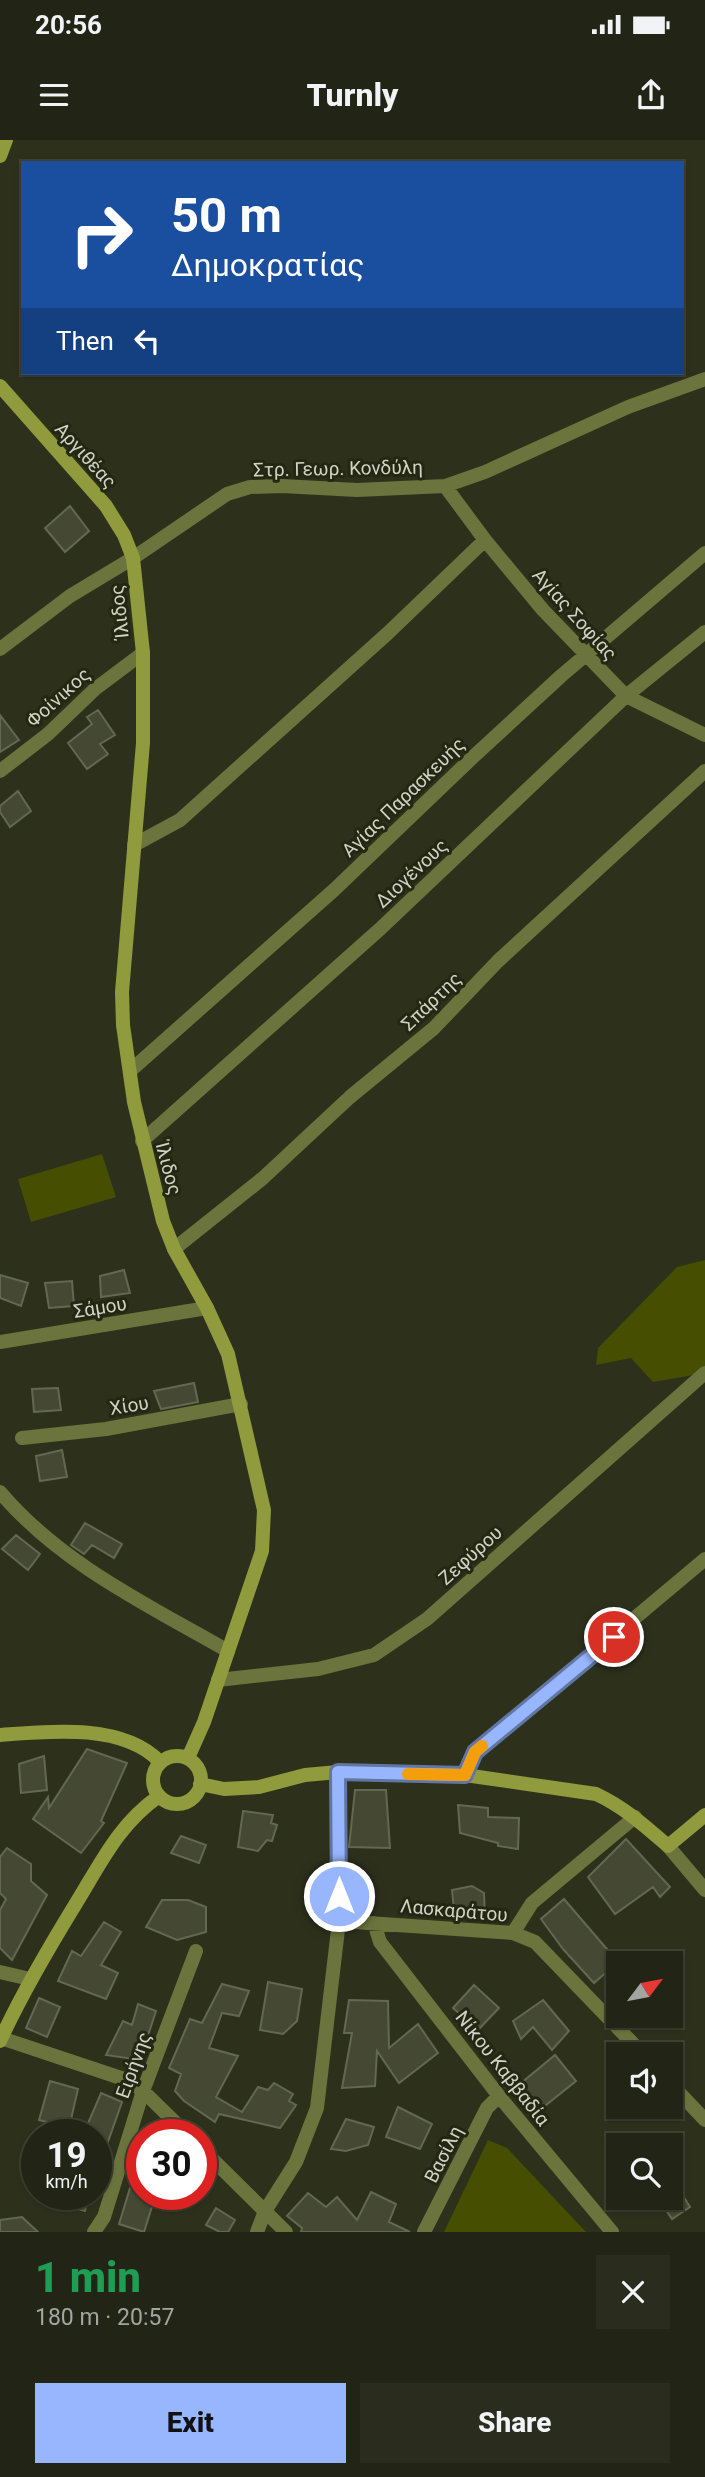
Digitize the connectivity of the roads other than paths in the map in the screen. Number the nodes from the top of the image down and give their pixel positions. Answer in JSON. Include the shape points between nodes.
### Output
{"nodes":[{"id":1,"x":6,"y":140,"type":"edge"},
{"id":2,"x":0,"y":156,"type":"edge"},
{"id":3,"x":705,"y":379,"type":"edge"},
{"id":4,"x":0,"y":386,"type":"edge"},
{"id":5,"x":445,"y":486,"type":"junction"},
{"id":6,"x":485,"y":540,"type":"junction"},
{"id":7,"x":705,"y":553,"type":"edge"},
{"id":8,"x":133,"y":558,"type":"junction"},
{"id":9,"x":705,"y":632,"type":"edge"},
{"id":10,"x":0,"y":649,"type":"edge"},
{"id":11,"x":143,"y":653,"type":"junction"},
{"id":12,"x":585,"y":655,"type":"junction"},
{"id":13,"x":626,"y":696,"type":"junction"},
{"id":14,"x":705,"y":735,"type":"edge"},
{"id":15,"x":0,"y":771,"type":"edge"},
{"id":16,"x":705,"y":771,"type":"edge"},
{"id":17,"x":134,"y":845,"type":"junction"},
{"id":18,"x":130,"y":1071,"type":"junction"},
{"id":19,"x":142,"y":1141,"type":"junction"},
{"id":20,"x":174,"y":1249,"type":"junction"},
{"id":21,"x":207,"y":1308,"type":"junction"},
{"id":22,"x":0,"y":1342,"type":"edge"},
{"id":23,"x":705,"y":1373,"type":"edge"},
{"id":24,"x":241,"y":1404,"type":"junction"},
{"id":25,"x":22,"y":1438,"type":"dead end"},
{"id":26,"x":0,"y":1492,"type":"edge"},
{"id":27,"x":705,"y":1559,"type":"edge"},
{"id":28,"x":228,"y":1651,"type":"junction"},
{"id":29,"x":218,"y":1680,"type":"junction"},
{"id":30,"x":0,"y":1735,"type":"edge"},
{"id":31,"x":188,"y":1758,"type":"junction"},
{"id":32,"x":160,"y":1762,"type":"junction"},
{"id":33,"x":338,"y":1772,"type":"junction"},
{"id":34,"x":465,"y":1775,"type":"junction"},
{"id":35,"x":200,"y":1784,"type":"junction"},
{"id":36,"x":159,"y":1796,"type":"junction"},
{"id":37,"x":705,"y":1815,"type":"edge"},
{"id":38,"x":635,"y":1817,"type":"junction"},
{"id":39,"x":668,"y":1846,"type":"junction"},
{"id":40,"x":705,"y":1890,"type":"edge"},
{"id":41,"x":339,"y":1921,"type":"junction"},
{"id":42,"x":374,"y":1923,"type":"junction"},
{"id":43,"x":513,"y":1933,"type":"junction"},
{"id":44,"x":196,"y":1951,"type":"dead end"},
{"id":45,"x":0,"y":1972,"type":"edge"},
{"id":46,"x":30,"y":1979,"type":"junction"},
{"id":47,"x":0,"y":2039,"type":"edge"},
{"id":48,"x":632,"y":2042,"type":"edge"},
{"id":49,"x":144,"y":2091,"type":"junction"},
{"id":50,"x":499,"y":2096,"type":"junction"},
{"id":51,"x":683,"y":2097,"type":"edge"},
{"id":52,"x":172,"y":2119,"type":"edge"},
{"id":53,"x":705,"y":2120,"type":"edge"},
{"id":54,"x":217,"y":2164,"type":"edge"},
{"id":55,"x":265,"y":2211,"type":"junction"},
{"id":56,"x":94,"y":2232,"type":"edge"},
{"id":57,"x":257,"y":2232,"type":"edge"},
{"id":58,"x":286,"y":2232,"type":"edge"},
{"id":59,"x":425,"y":2232,"type":"edge"},
{"id":60,"x":612,"y":2232,"type":"edge"}],
"edges":[{"from":1,"to":2,"type":"street"},
{"from":3,"to":5,"type":"street","name":"Στρ. Γεωρ. Κονδύλη"},
{"from":4,"to":8,"type":"street","name":"Αργιθέας","via":[[106,506]]},
{"from":5,"to":6,"type":"street","name":"Αγίας Σοφίας"},
{"from":5,"to":8,"type":"street","name":"Στρ. Γεωρ. Κονδύλη","via":[[357,490],[250,487],[227,494]]},
{"from":6,"to":12,"type":"street","name":"Αγίας Σοφίας"},
{"from":6,"to":17,"type":"street","via":[[180,820]]},
{"from":7,"to":12,"type":"street","name":"Αγίας Παρασκευής"},
{"from":8,"to":10,"type":"street","name":"Στρ. Γεωρ. Κονδύλη","via":[[69,596]]},
{"from":8,"to":11,"type":"street","name":"Ίλιδος"},
{"from":9,"to":13,"type":"street","name":"Διογένους"},
{"from":11,"to":15,"type":"street","name":"Φοίνικος"},
{"from":11,"to":17,"type":"street","name":"Ίλιδος","via":[[143,743]]},
{"from":12,"to":13,"type":"street","name":"Αγίας Σοφίας"},
{"from":12,"to":18,"type":"street","name":"Αγίας Παρασκευής","via":[[334,890]]},
{"from":13,"to":14,"type":"street","name":"Αγίας Σοφίας"},
{"from":13,"to":19,"type":"street","name":"Διογένους","via":[[380,929]]},
{"from":16,"to":20,"type":"street","name":"Σπάρτης","via":[[498,961],[434,1028],[350,1097],[263,1178]]},
{"from":17,"to":18,"type":"street","name":"Ίλιδος","via":[[122,992]]},
{"from":18,"to":19,"type":"street","name":"Ίλιδος"},
{"from":19,"to":20,"type":"street","name":"Ίλιδος"},
{"from":20,"to":21,"type":"street","name":"Ίλιδος"},
{"from":21,"to":22,"type":"street","name":"Σάμου"},
{"from":21,"to":24,"type":"street","name":"Ίλιδος","via":[[228,1354]]},
{"from":23,"to":29,"type":"street","name":"Ζεφύρου","via":[[428,1619],[374,1655],[318,1669]]},
{"from":24,"to":25,"type":"street","name":"Χίου","via":[[117,1427]]},
{"from":24,"to":28,"type":"street","name":"Ίλιδος","via":[[264,1510],[262,1551]]},
{"from":26,"to":28,"type":"street","via":[[58,1549]]},
{"from":27,"to":34,"type":"street","via":[[475,1752]]},
{"from":28,"to":29,"type":"street","name":"Ίλιδος"},
{"from":29,"to":31,"type":"street","name":"Ίλιδος"},
{"from":30,"to":32,"type":"street","via":[[96,1734],[138,1745]]},
{"from":31,"to":32,"type":"street","via":[[173,1756]]},
{"from":31,"to":35,"type":"street","via":[[198,1769]]},
{"from":32,"to":36,"type":"street","via":[[153,1783]]},
{"from":33,"to":34,"type":"street"},
{"from":33,"to":35,"type":"street","via":[[259,1787],[224,1789]]},
{"from":33,"to":41,"type":"street"},
{"from":34,"to":38,"type":"street","via":[[596,1794]]},
{"from":35,"to":36,"type":"street","via":[[187,1801],[172,1803]]},
{"from":36,"to":46,"type":"street","via":[[138,1811],[117,1836]]},
{"from":37,"to":39,"type":"street"},
{"from":38,"to":39,"type":"street"},
{"from":38,"to":43,"type":"street","via":[[532,1903]]},
{"from":39,"to":40,"type":"street"},
{"from":41,"to":42,"type":"street","name":"Λασκαράτου"},
{"from":41,"to":55,"type":"street","via":[[317,2108],[296,2162]]},
{"from":42,"to":43,"type":"street","name":"Λασκαράτου"},
{"from":42,"to":50,"type":"street","name":"Νίκου Καββαδία","via":[[380,1942]]},
{"from":43,"to":48,"type":"street","name":"Λασκαράτου","via":[[536,1942]]},
{"from":44,"to":49,"type":"street","name":"Ειρήνης"},
{"from":45,"to":46,"type":"street"},
{"from":46,"to":47,"type":"street"},
{"from":47,"to":49,"type":"street","via":[[127,2080]]},
{"from":49,"to":52,"type":"street"},
{"from":49,"to":56,"type":"street","name":"Ειρήνης","via":[[104,2217]]},
{"from":50,"to":59,"type":"street","name":"Βασίλη","via":[[487,2108]]},
{"from":50,"to":60,"type":"street","name":"Νίκου Καββαδία"},
{"from":51,"to":53,"type":"street"},
{"from":54,"to":55,"type":"street"},
{"from":55,"to":57,"type":"street"},
{"from":55,"to":58,"type":"street"}]}
